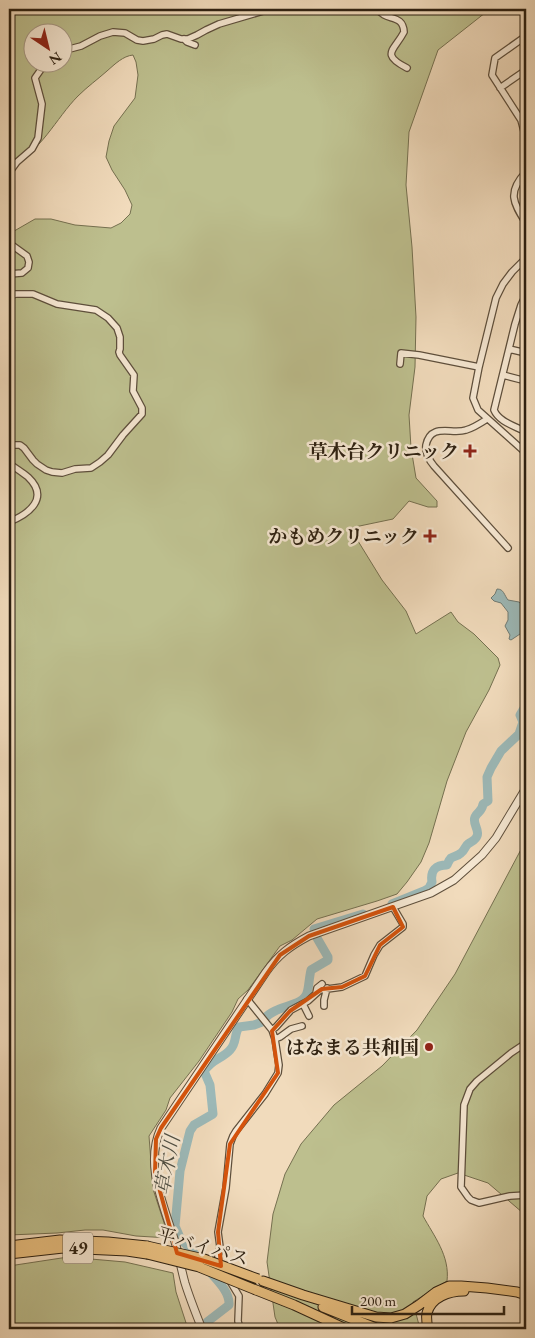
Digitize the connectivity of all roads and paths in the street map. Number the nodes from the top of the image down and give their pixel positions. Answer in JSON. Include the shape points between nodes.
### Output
{"nodes":[{"id":1,"x":270,"y":9,"type":"edge"},
{"id":2,"x":378,"y":9,"type":"edge"},
{"id":3,"x":526,"y":36,"type":"edge"},
{"id":4,"x":184,"y":39,"type":"junction"},
{"id":5,"x":196,"y":45,"type":"dead end"},
{"id":6,"x":72,"y":48,"type":"edge"},
{"id":7,"x":407,"y":68,"type":"dead end"},
{"id":8,"x":526,"y":70,"type":"edge"},
{"id":9,"x":39,"y":72,"type":"edge"},
{"id":10,"x":500,"y":88,"type":"junction"},
{"id":11,"x":526,"y":166,"type":"edge"},
{"id":12,"x":526,"y":172,"type":"edge"},
{"id":13,"x":9,"y":173,"type":"edge"},
{"id":14,"x":526,"y":223,"type":"edge"},
{"id":15,"x":9,"y":243,"type":"edge"},
{"id":16,"x":526,"y":258,"type":"edge"},
{"id":17,"x":9,"y":274,"type":"edge"},
{"id":18,"x":9,"y":296,"type":"edge"},
{"id":19,"x":526,"y":297,"type":"edge"},
{"id":20,"x":510,"y":349,"type":"junction"},
{"id":21,"x":526,"y":353,"type":"edge"},
{"id":22,"x":400,"y":364,"type":"dead end"},
{"id":23,"x":479,"y":368,"type":"junction"},
{"id":24,"x":503,"y":375,"type":"junction"},
{"id":25,"x":526,"y":381,"type":"edge"},
{"id":26,"x":488,"y":419,"type":"junction"},
{"id":27,"x":526,"y":432,"type":"edge"},
{"id":28,"x":9,"y":445,"type":"edge"},
{"id":29,"x":526,"y":453,"type":"edge"},
{"id":30,"x":9,"y":463,"type":"edge"},
{"id":31,"x":9,"y":522,"type":"edge"},
{"id":32,"x":508,"y":548,"type":"dead end"},
{"id":33,"x":526,"y":788,"type":"edge"},
{"id":34,"x":393,"y":907,"type":"junction"},
{"id":35,"x":325,"y":986,"type":"junction"},
{"id":36,"x":247,"y":999,"type":"junction"},
{"id":37,"x":303,"y":1004,"type":"junction"},
{"id":38,"x":324,"y":1006,"type":"dead end"},
{"id":39,"x":309,"y":1016,"type":"dead end"},
{"id":40,"x":302,"y":1026,"type":"dead end"},
{"id":41,"x":272,"y":1030,"type":"junction"},
{"id":42,"x":275,"y":1039,"type":"junction"},
{"id":43,"x":526,"y":1043,"type":"edge"},
{"id":44,"x":526,"y":1195,"type":"edge"},
{"id":45,"x":9,"y":1246,"type":"edge"},
{"id":46,"x":147,"y":1250,"type":"junction"},
{"id":47,"x":9,"y":1254,"type":"edge"},
{"id":48,"x":261,"y":1280,"type":"junction"},
{"id":49,"x":526,"y":1296,"type":"edge"},
{"id":50,"x":294,"y":1305,"type":"junction"},
{"id":51,"x":202,"y":1329,"type":"edge"},
{"id":52,"x":240,"y":1329,"type":"edge"},
{"id":53,"x":330,"y":1329,"type":"edge"},
{"id":54,"x":346,"y":1329,"type":"edge"},
{"id":55,"x":378,"y":1329,"type":"edge"},
{"id":56,"x":428,"y":1329,"type":"edge"}],
"edges":[{"from":1,"to":4,"type":"street","via":[[219,24]]},
{"from":2,"to":7,"type":"street","via":[[384,16],[402,24],[404,32],[391,54],[396,62]]},
{"from":3,"to":10,"type":"street","via":[[495,58],[492,74]]},
{"from":4,"to":5,"type":"street"},
{"from":4,"to":6,"type":"street","via":[[167,34],[143,41],[113,32]]},
{"from":8,"to":10,"type":"street"},
{"from":9,"to":13,"type":"street","via":[[35,78],[42,104],[38,138]]},
{"from":10,"to":11,"type":"street","via":[[521,120]]},
{"from":12,"to":14,"type":"street","via":[[513,197]]},
{"from":15,"to":17,"type":"street","via":[[30,262],[22,273]]},
{"from":16,"to":23,"type":"street","via":[[512,272],[496,298]]},
{"from":18,"to":28,"type":"street","via":[[33,294],[57,304],[96,310],[108,318],[118,328],[119,352],[134,375],[133,391],[142,412],[108,455],[91,468],[52,472],[33,460],[20,445]]},
{"from":19,"to":20,"type":"street","via":[[515,324]]},
{"from":20,"to":21,"type":"street"},
{"from":20,"to":24,"type":"street"},
{"from":22,"to":23,"type":"street","via":[[401,353]]},
{"from":23,"to":26,"type":"street","via":[[473,398],[478,410]]},
{"from":24,"to":25,"type":"street"},
{"from":24,"to":27,"type":"street","via":[[494,410],[496,415]]},
{"from":26,"to":29,"type":"street"},
{"from":26,"to":32,"type":"street","via":[[466,430],[436,432],[428,438],[426,447],[430,461]]},
{"from":30,"to":31,"type":"street","via":[[29,478],[38,495],[30,510]]},
{"from":33,"to":34,"type":"street","via":[[496,838],[465,871],[446,886]]},
{"from":34,"to":35,"type":"street","via":[[403,927],[380,945],[365,976],[342,987]]},
{"from":34,"to":36,"type":"street","via":[[334,926],[296,943],[274,960]]},
{"from":35,"to":37,"type":"street"},
{"from":35,"to":38,"type":"street"},
{"from":36,"to":41,"type":"street"},
{"from":36,"to":51,"type":"street","via":[[156,1139],[154,1163],[158,1188],[185,1285]]},
{"from":37,"to":39,"type":"street"},
{"from":37,"to":41,"type":"street","via":[[291,1010]]},
{"from":40,"to":42,"type":"street"},
{"from":41,"to":42,"type":"street"},
{"from":42,"to":52,"type":"street","via":[[278,1073],[232,1136],[218,1232],[219,1263],[239,1296]]},
{"from":43,"to":44,"type":"street","via":[[470,1089],[464,1105],[461,1187],[471,1200],[479,1203]]},
{"from":45,"to":46,"type":"highway","name":"平バイパス","number":"49","via":[[60,1240],[108,1242]]},
{"from":46,"to":47,"type":"highway","name":"平バイパス","number":"49","via":[[63,1248]]},
{"from":46,"to":48,"type":"highway","name":"平バイパス","number":"49","bridge":true,"via":[[204,1259]]},
{"from":46,"to":50,"type":"highway","name":"平バイパス","number":"49","bridge":true},
{"from":48,"to":49,"type":"highway","via":[[384,1318],[405,1314],[450,1286],[487,1288]]},
{"from":48,"to":55,"type":"highway","name":"平バイパス","number":"49"},
{"from":49,"to":56,"type":"highway","via":[[456,1291],[441,1296],[427,1312]]},
{"from":50,"to":53,"type":"highway"},
{"from":50,"to":54,"type":"highway","name":"平バイパス","number":"49"}]}
